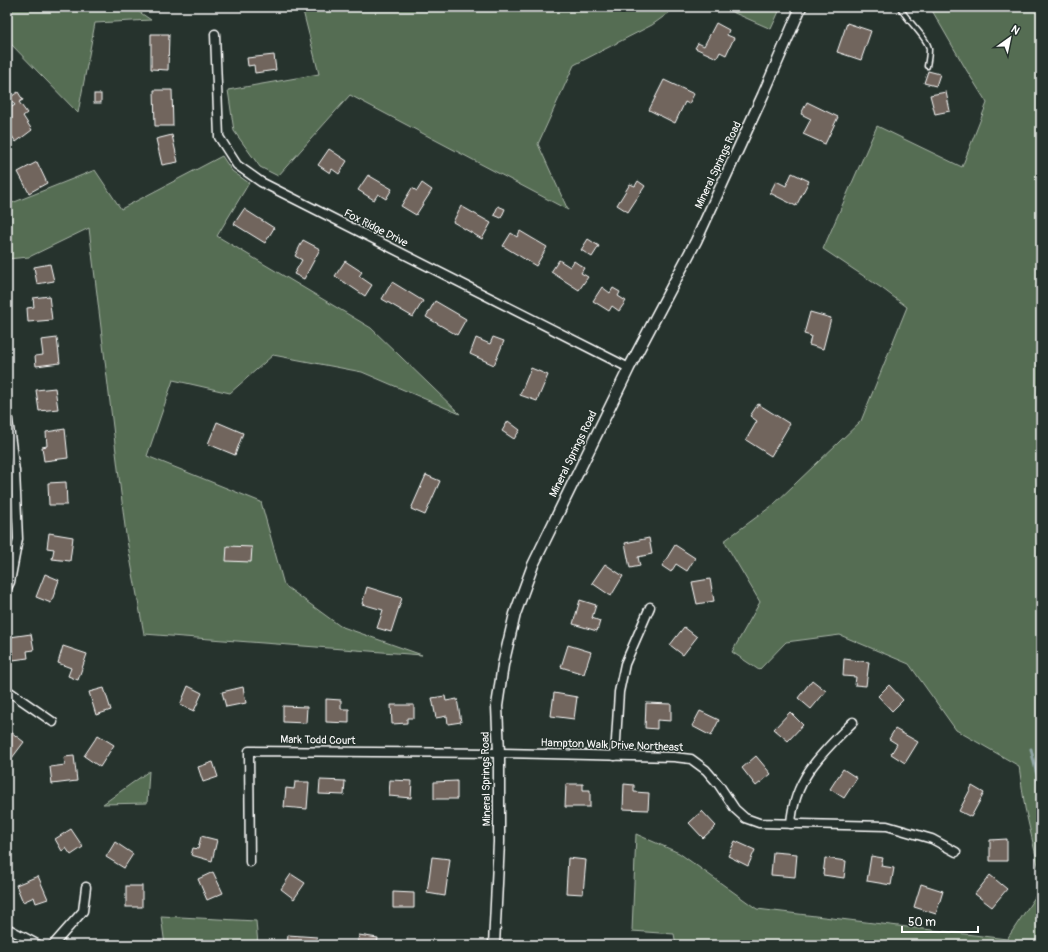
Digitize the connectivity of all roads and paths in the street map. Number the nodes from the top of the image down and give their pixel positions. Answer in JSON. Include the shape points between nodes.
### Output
{"nodes":[{"id":1,"x":801,"y":7,"type":"edge"},
{"id":2,"x":900,"y":7,"type":"edge"},
{"id":3,"x":214,"y":34,"type":"dead end"},
{"id":4,"x":927,"y":66,"type":"dead end"},
{"id":5,"x":629,"y":368,"type":"junction"},
{"id":6,"x":7,"y":413,"type":"edge"},
{"id":7,"x":11,"y":471,"type":"edge"},
{"id":8,"x":7,"y":588,"type":"edge"},
{"id":9,"x":650,"y":607,"type":"dead end"},
{"id":10,"x":7,"y":690,"type":"edge"},
{"id":11,"x":53,"y":722,"type":"dead end"},
{"id":12,"x":853,"y":722,"type":"dead end"},
{"id":13,"x":499,"y":753,"type":"junction"},
{"id":14,"x":616,"y":756,"type":"junction"},
{"id":15,"x":791,"y":824,"type":"junction"},
{"id":16,"x":956,"y":852,"type":"dead end"},
{"id":17,"x":250,"y":862,"type":"dead end"},
{"id":18,"x":86,"y":887,"type":"dead end"},
{"id":19,"x":7,"y":928,"type":"edge"},
{"id":20,"x":39,"y":945,"type":"edge"},
{"id":21,"x":53,"y":945,"type":"edge"},
{"id":22,"x":494,"y":945,"type":"edge"}],
"edges":[{"from":1,"to":5,"type":"street","name":"Mineral Springs Road","via":[[696,241]]},
{"from":2,"to":4,"type":"lane","via":[[929,48]]},
{"from":3,"to":5,"type":"street","name":"Fox Ridge Drive","via":[[219,137],[237,165],[260,182]]},
{"from":5,"to":13,"type":"street","name":"Mineral Springs Road","via":[[533,565],[515,614],[508,639],[497,706]]},
{"from":6,"to":7,"type":"street"},
{"from":7,"to":8,"type":"street","via":[[18,539]]},
{"from":9,"to":14,"type":"street","via":[[625,664],[619,692]]},
{"from":10,"to":11,"type":"street"},
{"from":12,"to":15,"type":"street","via":[[820,755],[800,784]]},
{"from":13,"to":14,"type":"street","name":"Hampton Walk Drive Northeast"},
{"from":13,"to":17,"type":"street","name":"Mark Todd Court","via":[[249,751]]},
{"from":13,"to":22,"type":"street","name":"Mineral Springs Road","via":[[499,842]]},
{"from":14,"to":15,"type":"street","name":"Hampton Walk Drive Northeast","via":[[691,759],[706,770],[735,809],[745,818],[759,823]]},
{"from":15,"to":16,"type":"street","name":"Hampton Walk Drive Northeast","via":[[887,826],[932,839]]},
{"from":18,"to":21,"type":"street","via":[[82,911]]},
{"from":19,"to":20,"type":"street"}]}
